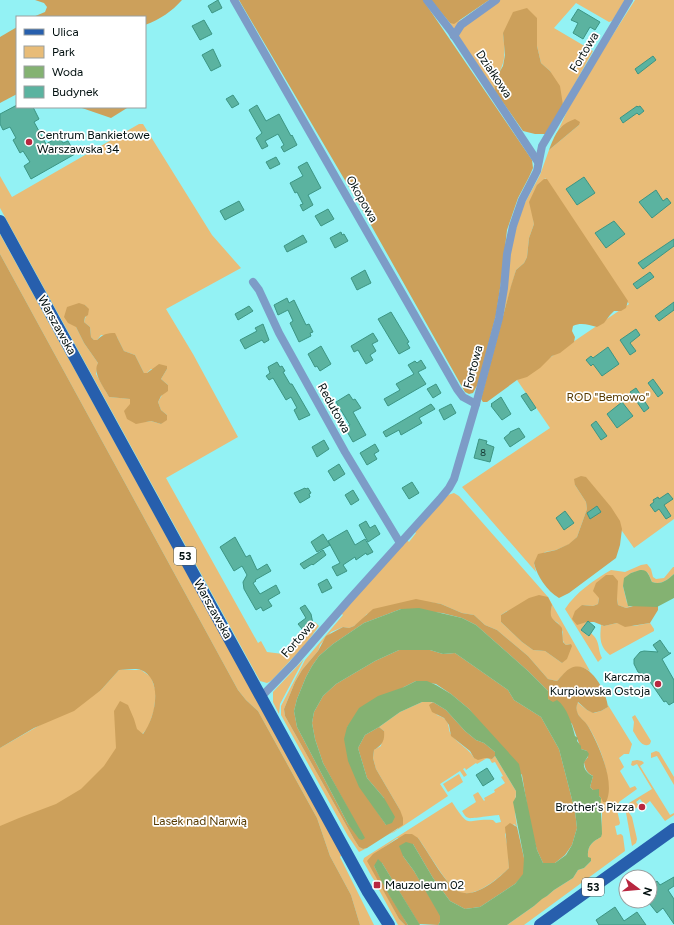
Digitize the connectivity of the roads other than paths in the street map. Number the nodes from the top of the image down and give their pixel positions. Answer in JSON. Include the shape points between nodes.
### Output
{"nodes":[{"id":1,"x":234,"y":0,"type":"edge"},
{"id":2,"x":427,"y":0,"type":"edge"},
{"id":3,"x":496,"y":0,"type":"edge"},
{"id":4,"x":629,"y":0,"type":"edge"},
{"id":5,"x":454,"y":36,"type":"junction"},
{"id":6,"x":538,"y":162,"type":"junction"},
{"id":7,"x":0,"y":221,"type":"edge"},
{"id":8,"x":253,"y":282,"type":"dead end"},
{"id":9,"x":476,"y":404,"type":"junction"},
{"id":10,"x":400,"y":543,"type":"junction"},
{"id":11,"x":262,"y":696,"type":"junction"},
{"id":12,"x":674,"y":830,"type":"edge"},
{"id":13,"x":368,"y":892,"type":"junction"},
{"id":14,"x":382,"y":925,"type":"edge"},
{"id":15,"x":389,"y":925,"type":"edge"},
{"id":16,"x":540,"y":925,"type":"edge"}],
"edges":[{"from":1,"to":9,"type":"street","name":"Okopowa","via":[[457,389],[463,397]]},
{"from":2,"to":5,"type":"street","name":"Działkowa"},
{"from":3,"to":5,"type":"street","via":[[461,25]]},
{"from":4,"to":6,"type":"street","name":"Fortowa","via":[[542,146]]},
{"from":5,"to":6,"type":"street","name":"Działkowa"},
{"from":6,"to":9,"type":"street","name":"Fortowa","via":[[534,179],[522,200],[513,226],[502,301]]},
{"from":7,"to":11,"type":"main road","name":"Warszawska","number":"53"},
{"from":8,"to":10,"type":"street","name":"Redutowa","via":[[338,439]]},
{"from":9,"to":10,"type":"street","name":"Fortowa","via":[[454,479],[446,492]]},
{"from":10,"to":11,"type":"street","name":"Fortowa"},
{"from":11,"to":13,"type":"main road","name":"Warszawska","number":"53"},
{"from":12,"to":16,"type":"main road","number":"53"},
{"from":13,"to":14,"type":"main road","name":"Warszawska","number":"53"},
{"from":13,"to":15,"type":"main road","name":"Warszawska","number":"53"}]}
